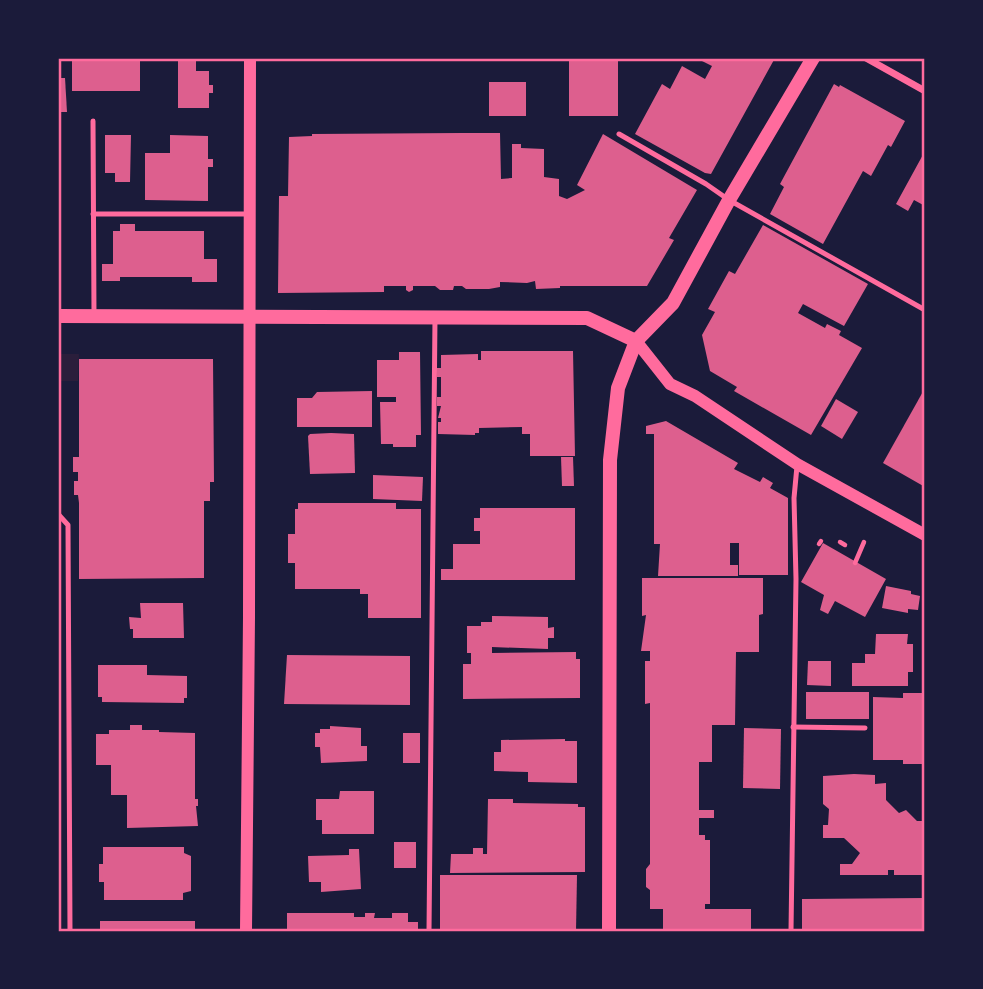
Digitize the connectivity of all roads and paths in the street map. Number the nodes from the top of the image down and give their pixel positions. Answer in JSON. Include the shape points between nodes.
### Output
{"nodes":[{"id":1,"x":250,"y":58,"type":"edge"},
{"id":2,"x":813,"y":58,"type":"edge"},
{"id":3,"x":866,"y":58,"type":"edge"},
{"id":4,"x":925,"y":91,"type":"edge"},
{"id":5,"x":93,"y":121,"type":"dead end"},
{"id":6,"x":619,"y":134,"type":"dead end"},
{"id":7,"x":730,"y":200,"type":"junction"},
{"id":8,"x":93,"y":214,"type":"junction"},
{"id":9,"x":250,"y":214,"type":"junction"},
{"id":10,"x":925,"y":310,"type":"edge"},
{"id":11,"x":58,"y":316,"type":"edge"},
{"id":12,"x":94,"y":317,"type":"junction"},
{"id":13,"x":250,"y":317,"type":"junction"},
{"id":14,"x":435,"y":318,"type":"junction"},
{"id":15,"x":636,"y":341,"type":"junction"},
{"id":16,"x":797,"y":464,"type":"junction"},
{"id":17,"x":58,"y":514,"type":"edge"},
{"id":18,"x":925,"y":535,"type":"edge"},
{"id":19,"x":864,"y":542,"type":"dead end"},
{"id":20,"x":855,"y":563,"type":"dead end"},
{"id":21,"x":793,"y":727,"type":"junction"},
{"id":22,"x":865,"y":728,"type":"dead end"},
{"id":23,"x":70,"y":931,"type":"edge"},
{"id":24,"x":246,"y":931,"type":"edge"},
{"id":25,"x":429,"y":931,"type":"edge"},
{"id":26,"x":609,"y":931,"type":"edge"},
{"id":27,"x":791,"y":931,"type":"edge"}],
"edges":[{"from":1,"to":9,"type":"street"},
{"from":2,"to":7,"type":"main road"},
{"from":3,"to":4,"type":"street"},
{"from":5,"to":8,"type":"lane"},
{"from":6,"to":7,"type":"lane"},
{"from":7,"to":10,"type":"lane"},
{"from":7,"to":15,"type":"main road","via":[[673,303]]},
{"from":8,"to":9,"type":"lane"},
{"from":8,"to":12,"type":"lane"},
{"from":9,"to":13,"type":"street"},
{"from":11,"to":12,"type":"main road"},
{"from":12,"to":13,"type":"main road"},
{"from":13,"to":14,"type":"main road"},
{"from":13,"to":24,"type":"street"},
{"from":14,"to":15,"type":"main road","via":[[587,318]]},
{"from":14,"to":25,"type":"lane"},
{"from":15,"to":16,"type":"street","via":[[670,384]]},
{"from":15,"to":26,"type":"main road","via":[[618,388],[610,460]]},
{"from":16,"to":18,"type":"street"},
{"from":16,"to":21,"type":"lane"},
{"from":17,"to":23,"type":"lane","via":[[68,524]]},
{"from":19,"to":20,"type":"path"},
{"from":21,"to":22,"type":"lane"},
{"from":21,"to":27,"type":"lane"}]}
